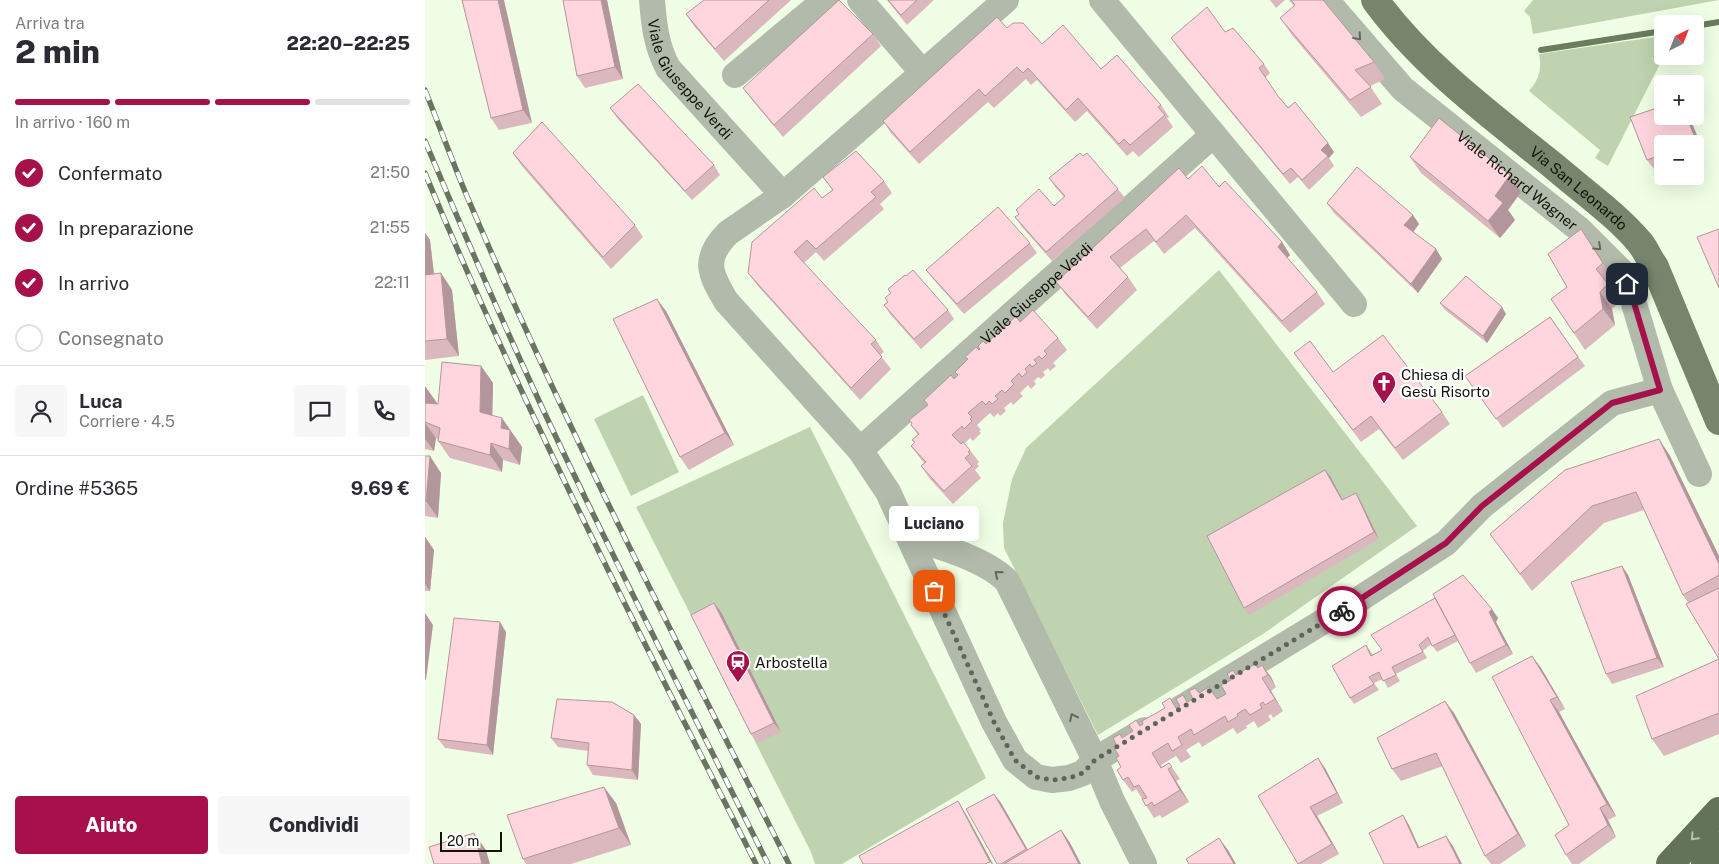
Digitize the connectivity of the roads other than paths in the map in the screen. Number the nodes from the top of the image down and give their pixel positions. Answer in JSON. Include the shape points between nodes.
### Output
{"nodes":[{"id":1,"x":652,"y":0,"type":"edge"},
{"id":2,"x":825,"y":0,"type":"edge"},
{"id":3,"x":860,"y":0,"type":"edge"},
{"id":4,"x":1006,"y":0,"type":"edge"},
{"id":5,"x":1102,"y":0,"type":"edge"},
{"id":6,"x":1326,"y":0,"type":"edge"},
{"id":7,"x":1375,"y":0,"type":"edge"},
{"id":8,"x":923,"y":73,"type":"junction"},
{"id":9,"x":735,"y":75,"type":"dead end"},
{"id":10,"x":1213,"y":135,"type":"junction"},
{"id":11,"x":783,"y":195,"type":"junction"},
{"id":12,"x":1354,"y":304,"type":"dead end"},
{"id":13,"x":1660,"y":390,"type":"junction"},
{"id":14,"x":1719,"y":421,"type":"edge"},
{"id":15,"x":860,"y":450,"type":"junction"},
{"id":16,"x":1699,"y":474,"type":"dead end"},
{"id":17,"x":909,"y":537,"type":"junction"},
{"id":18,"x":1095,"y":760,"type":"junction"},
{"id":19,"x":1719,"y":811,"type":"edge"},
{"id":20,"x":1719,"y":846,"type":"edge"},
{"id":21,"x":1144,"y":864,"type":"edge"},
{"id":22,"x":1670,"y":864,"type":"edge"},
{"id":23,"x":1705,"y":864,"type":"edge"}],
"edges":[{"from":1,"to":11,"type":"street","name":"Viale Giuseppe Verdi","via":[[659,52],[668,68]]},
{"from":2,"to":9,"type":"street"},
{"from":3,"to":8,"type":"street"},
{"from":4,"to":8,"type":"street"},
{"from":5,"to":10,"type":"street"},
{"from":6,"to":13,"type":"street","name":"Viale Richard Wagner","one_way":true,"via":[[1403,89],[1579,229],[1621,272],[1632,296]]},
{"from":7,"to":14,"type":"main road","name":"Via San Leonardo","via":[[1413,44],[1466,94],[1599,204],[1641,245],[1655,267]]},
{"from":8,"to":11,"type":"street"},
{"from":10,"to":12,"type":"street"},
{"from":10,"to":15,"type":"street","name":"Viale Giuseppe Verdi"},
{"from":11,"to":15,"type":"street","via":[[720,240],[712,260],[712,275],[727,301]]},
{"from":13,"to":16,"type":"street","name":"Viale Richard Wagner"},
{"from":13,"to":18,"type":"street","via":[[1612,403],[1482,506],[1446,543],[1300,637]]},
{"from":15,"to":17,"type":"street","via":[[888,492]]},
{"from":18,"to":17,"type":"street","one_way":true,"via":[[1007,581],[980,563]]},
{"from":17,"to":18,"type":"street","via":[[994,722],[1015,760],[1036,777],[1052,780],[1083,773]]},
{"from":18,"to":21,"type":"street"},
{"from":19,"to":22,"type":"highway","one_way":true},
{"from":20,"to":23,"type":"highway"}]}
